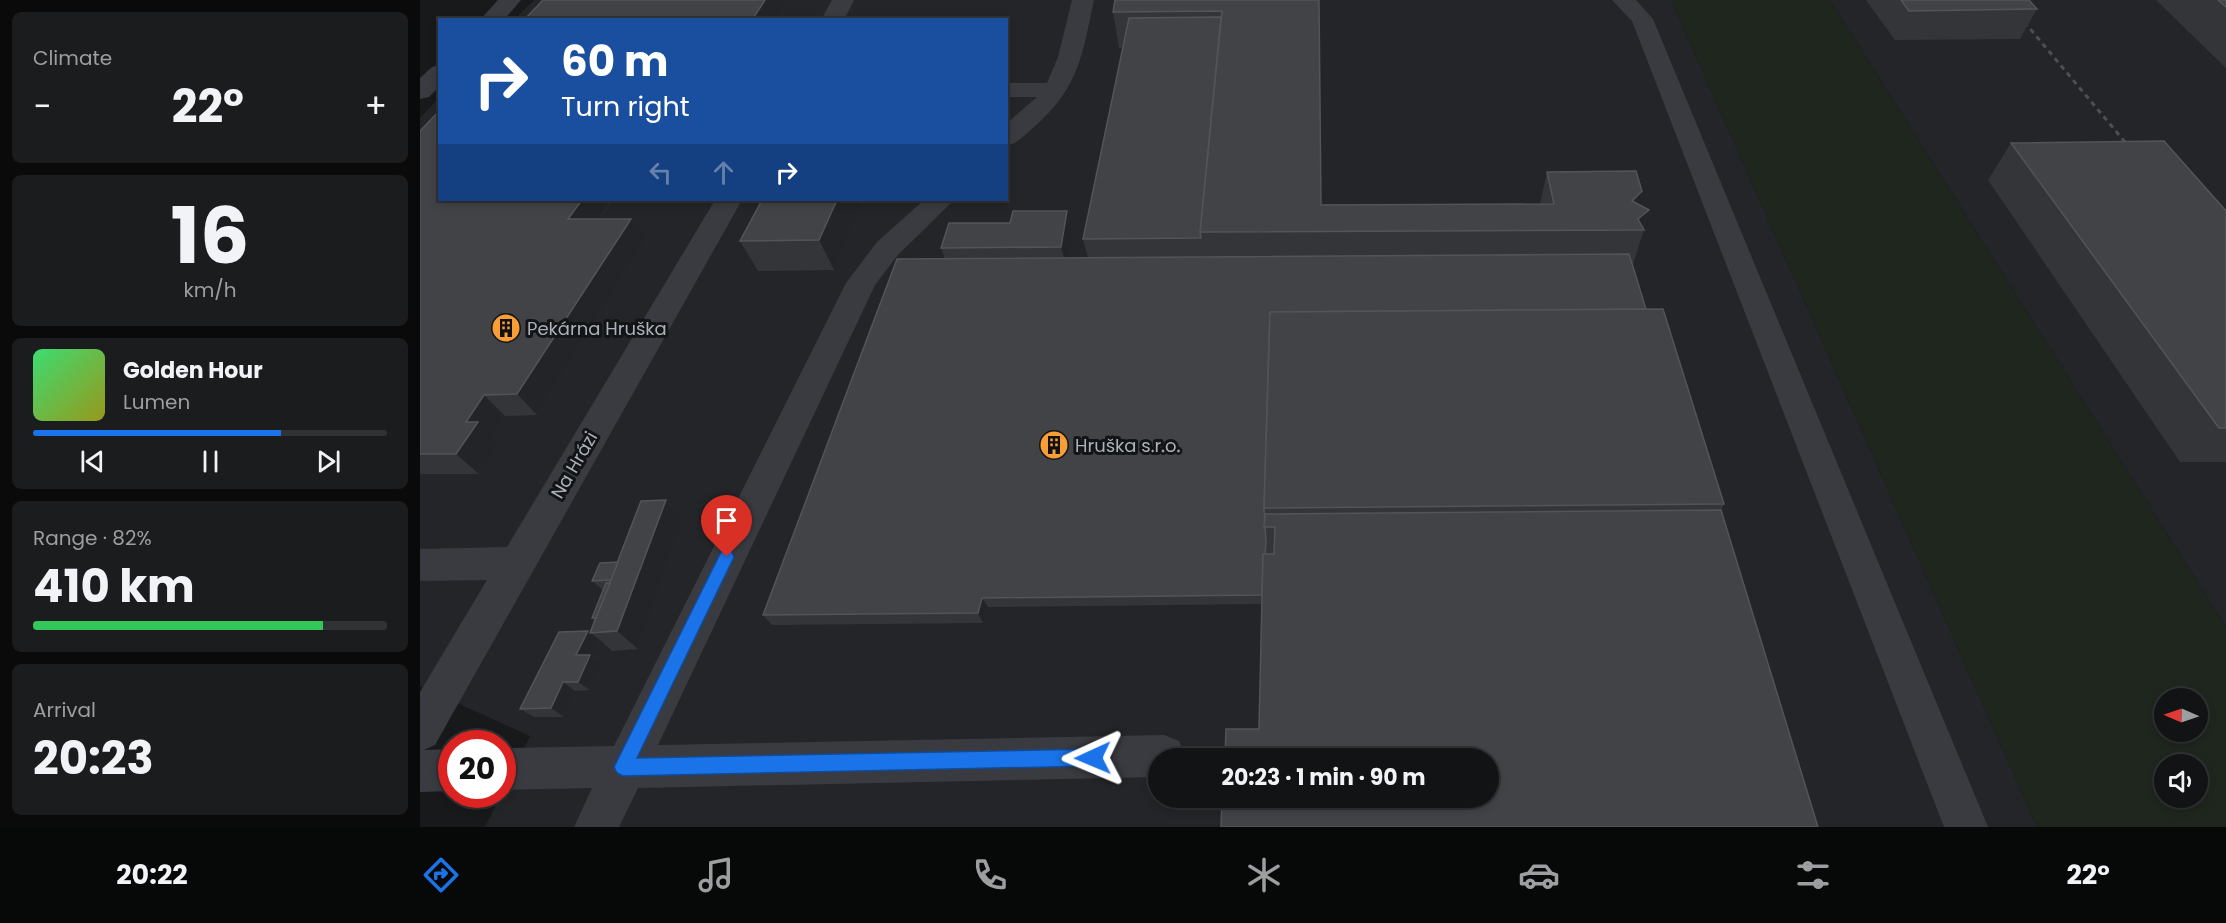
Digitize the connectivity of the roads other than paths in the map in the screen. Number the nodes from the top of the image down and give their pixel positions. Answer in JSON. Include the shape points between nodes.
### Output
{"nodes":[{"id":1,"x":510,"y":0,"type":"edge"},
{"id":2,"x":843,"y":0,"type":"edge"},
{"id":3,"x":1083,"y":0,"type":"edge"},
{"id":4,"x":1623,"y":0,"type":"edge"},
{"id":5,"x":493,"y":18,"type":"edge"},
{"id":6,"x":833,"y":18,"type":"edge"},
{"id":7,"x":438,"y":74,"type":"edge"},
{"id":8,"x":1008,"y":90,"type":"edge"},
{"id":9,"x":1056,"y":90,"type":"junction"},
{"id":10,"x":420,"y":92,"type":"edge"},
{"id":11,"x":1008,"y":136,"type":"edge"},
{"id":12,"x":727,"y":201,"type":"edge"},
{"id":13,"x":939,"y":201,"type":"edge"},
{"id":14,"x":518,"y":563,"type":"junction"},
{"id":15,"x":420,"y":565,"type":"edge"},
{"id":16,"x":420,"y":731,"type":"edge"},
{"id":17,"x":1148,"y":756,"type":"edge"},
{"id":18,"x":623,"y":767,"type":"junction"},
{"id":19,"x":516,"y":769,"type":"edge"},
{"id":20,"x":438,"y":770,"type":"edge"},
{"id":21,"x":420,"y":771,"type":"edge"},
{"id":22,"x":596,"y":827,"type":"edge"},
{"id":23,"x":1966,"y":827,"type":"edge"}],
"edges":[{"from":1,"to":5,"type":"street"},
{"from":2,"to":6,"type":"street"},
{"from":3,"to":9,"type":"street"},
{"from":4,"to":23,"type":"street","via":[[1642,19]]},
{"from":7,"to":10,"type":"street"},
{"from":8,"to":9,"type":"street"},
{"from":9,"to":11,"type":"street"},
{"from":12,"to":14,"type":"street","name":"Na Hrázi"},
{"from":13,"to":18,"type":"street","via":[[889,246],[861,283]]},
{"from":14,"to":15,"type":"street"},
{"from":14,"to":16,"type":"street","name":"Na Hrázi"},
{"from":17,"to":18,"type":"street"},
{"from":18,"to":19,"type":"street"},
{"from":18,"to":22,"type":"street"},
{"from":20,"to":21,"type":"street"}]}
